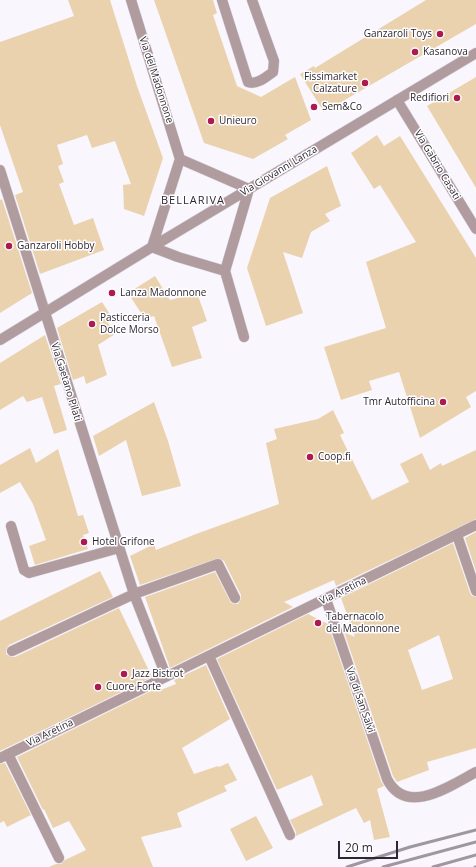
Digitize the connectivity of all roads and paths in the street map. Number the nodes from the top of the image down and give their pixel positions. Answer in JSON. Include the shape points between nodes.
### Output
{"nodes":[{"id":1,"x":131,"y":0,"type":"edge"},
{"id":2,"x":222,"y":0,"type":"edge"},
{"id":3,"x":252,"y":0,"type":"edge"},
{"id":4,"x":476,"y":53,"type":"edge"},
{"id":5,"x":398,"y":100,"type":"junction"},
{"id":6,"x":180,"y":159,"type":"junction"},
{"id":7,"x":0,"y":170,"type":"edge"},
{"id":8,"x":249,"y":189,"type":"junction"},
{"id":9,"x":476,"y":229,"type":"edge"},
{"id":10,"x":152,"y":246,"type":"junction"},
{"id":11,"x":224,"y":271,"type":"junction"},
{"id":12,"x":45,"y":313,"type":"junction"},
{"id":13,"x":244,"y":337,"type":"dead end"},
{"id":14,"x":0,"y":340,"type":"edge"},
{"id":15,"x":11,"y":526,"type":"dead end"},
{"id":16,"x":476,"y":526,"type":"edge"},
{"id":17,"x":457,"y":535,"type":"junction"},
{"id":18,"x":119,"y":548,"type":"junction"},
{"id":19,"x":476,"y":591,"type":"edge"},
{"id":20,"x":134,"y":594,"type":"junction"},
{"id":21,"x":235,"y":598,"type":"dead end"},
{"id":22,"x":326,"y":599,"type":"junction"},
{"id":23,"x":12,"y":651,"type":"dead end"},
{"id":24,"x":209,"y":656,"type":"junction"},
{"id":25,"x":166,"y":676,"type":"junction"},
{"id":26,"x":4,"y":756,"type":"edge"},
{"id":27,"x":476,"y":772,"type":"edge"},
{"id":28,"x":290,"y":835,"type":"dead end"},
{"id":29,"x":59,"y":858,"type":"dead end"}],
"edges":[{"from":1,"to":6,"type":"street","name":"Via del Madonnone"},
{"from":2,"to":3,"type":"street","via":[[248,82],[252,83],[273,72],[274,61]]},
{"from":4,"to":5,"type":"street","name":"Via Giovanni Lanza"},
{"from":5,"to":8,"type":"street","name":"Via Giovanni Lanza"},
{"from":5,"to":9,"type":"street","name":"Via Gabrio Casati"},
{"from":6,"to":8,"type":"street"},
{"from":6,"to":10,"type":"street"},
{"from":7,"to":12,"type":"street","name":"Via Gaetano Pilati"},
{"from":8,"to":10,"type":"street","name":"Via Giovanni Lanza"},
{"from":8,"to":11,"type":"street"},
{"from":10,"to":11,"type":"street"},
{"from":10,"to":12,"type":"street","name":"Via Giovanni Lanza"},
{"from":11,"to":13,"type":"street"},
{"from":12,"to":14,"type":"street","name":"Via Giovanni Lanza"},
{"from":12,"to":18,"type":"street","name":"Via Gaetano Pilati"},
{"from":15,"to":18,"type":"street","via":[[24,570],[30,573]]},
{"from":16,"to":17,"type":"street","name":"Via Aretina"},
{"from":17,"to":19,"type":"street"},
{"from":17,"to":22,"type":"street","name":"Via Aretina"},
{"from":18,"to":20,"type":"street","name":"Via Gaetano Pilati"},
{"from":20,"to":21,"type":"street","via":[[218,564]]},
{"from":20,"to":23,"type":"street"},
{"from":20,"to":25,"type":"street","name":"Via Gaetano Pilati"},
{"from":22,"to":24,"type":"street","name":"Via Aretina"},
{"from":22,"to":27,"type":"street","name":"Via di San Salvi","via":[[387,779],[394,790],[402,795],[420,797],[436,793]]},
{"from":24,"to":25,"type":"street","name":"Via Aretina"},
{"from":24,"to":28,"type":"street"},
{"from":25,"to":26,"type":"street","name":"Via Aretina"},
{"from":26,"to":29,"type":"street"}]}
